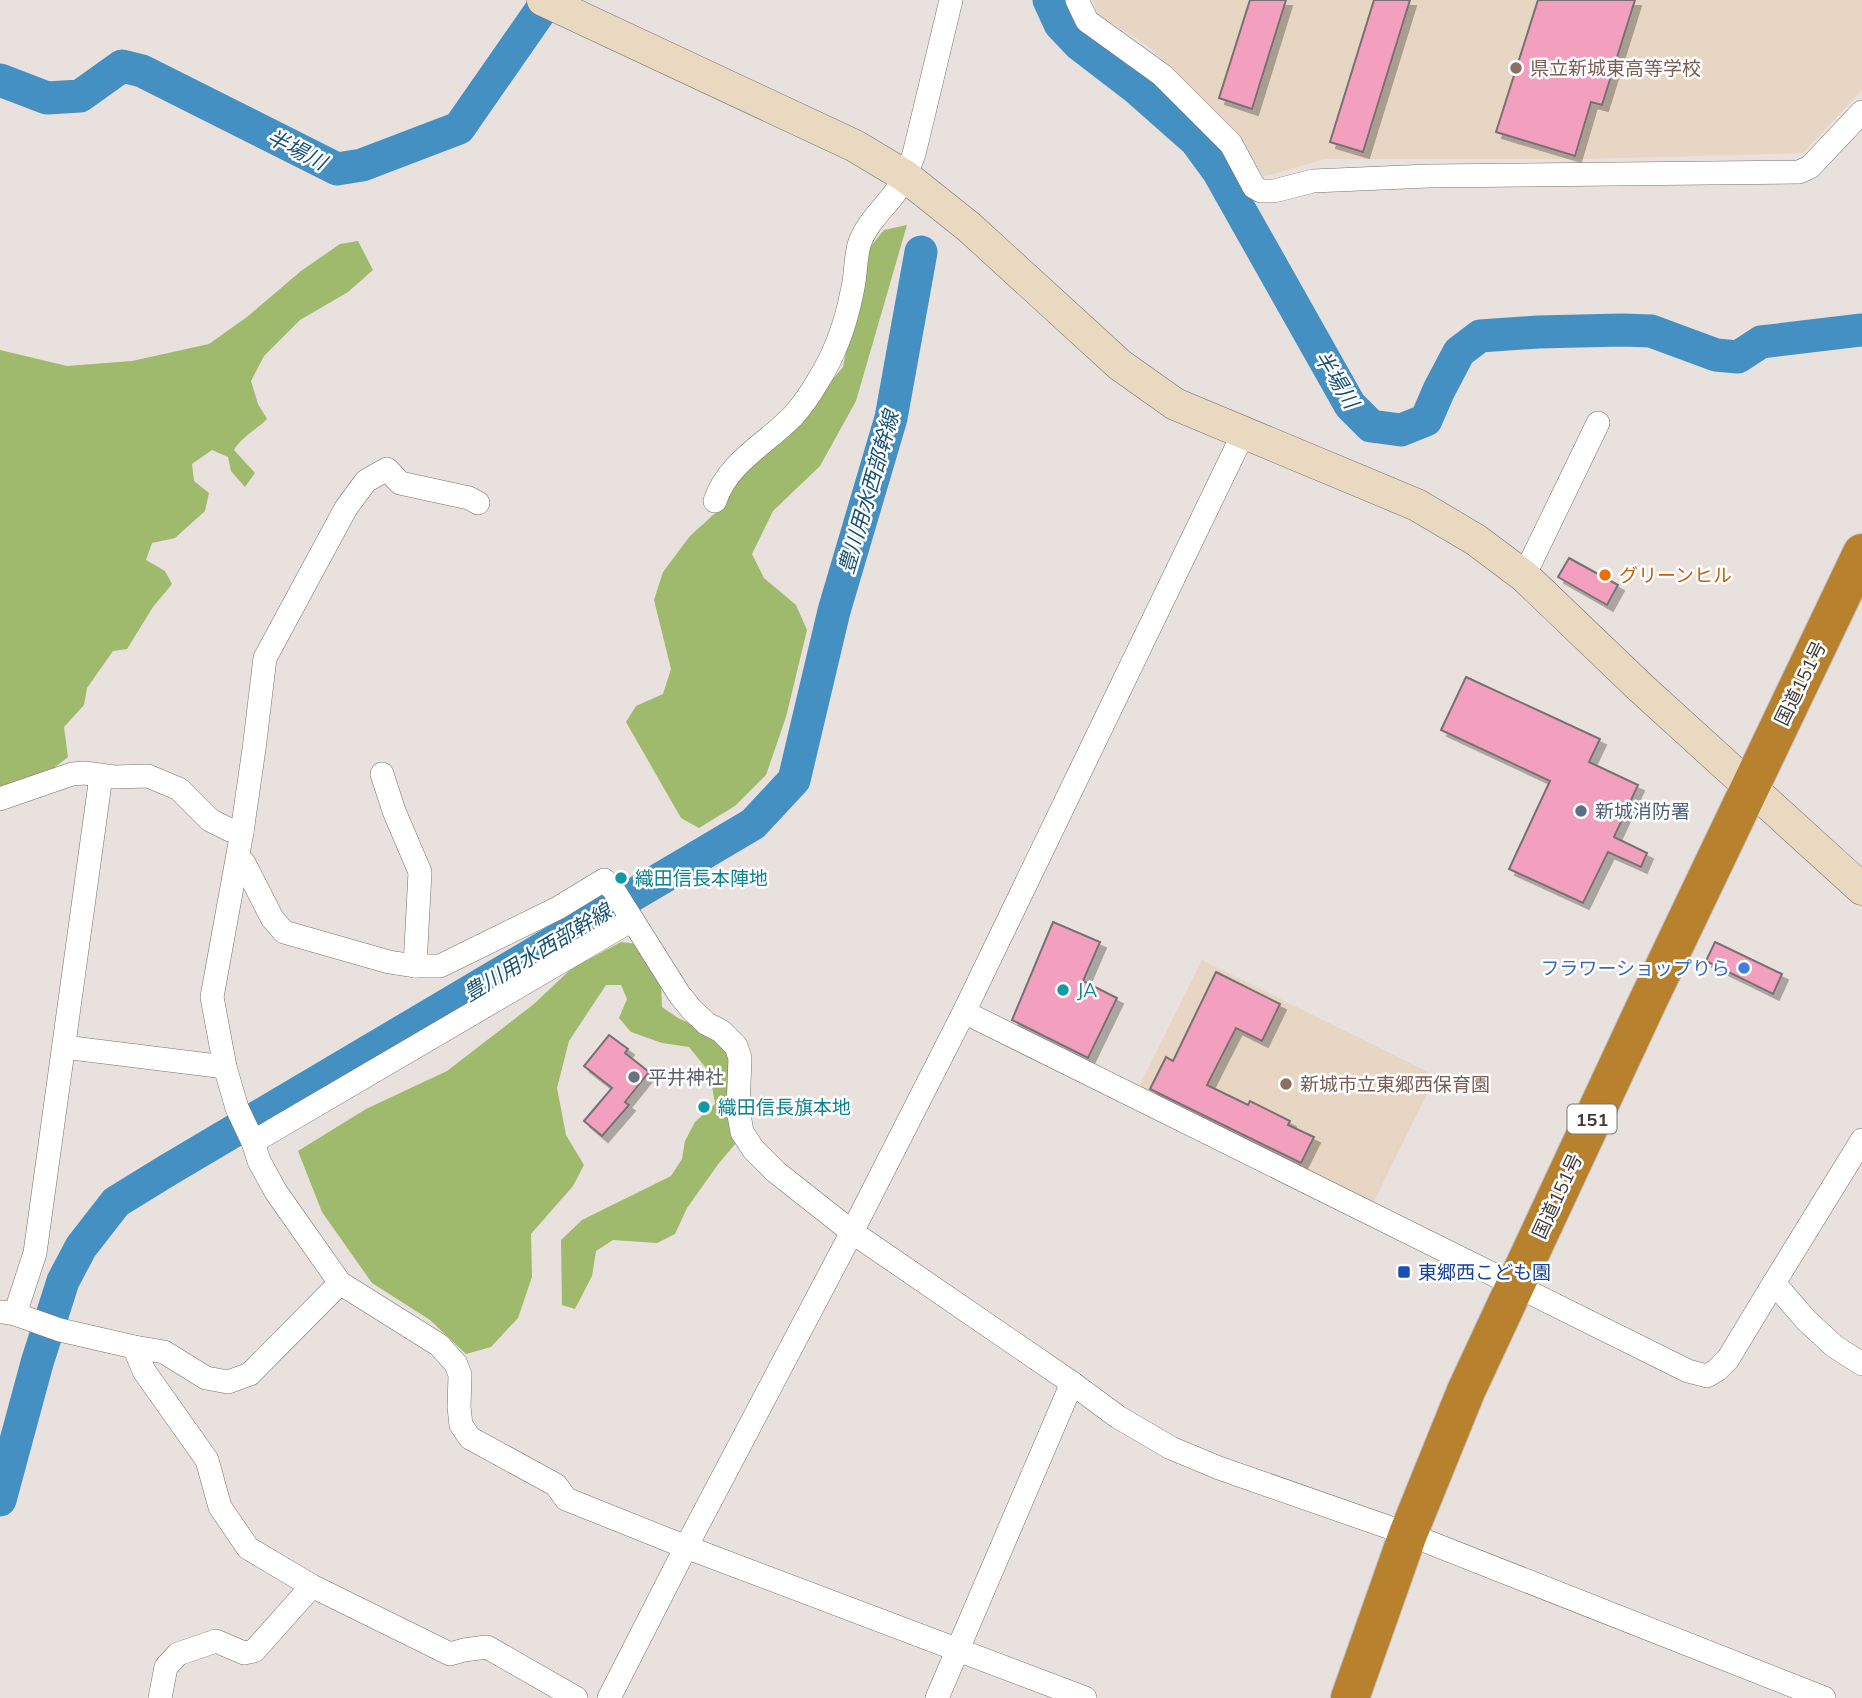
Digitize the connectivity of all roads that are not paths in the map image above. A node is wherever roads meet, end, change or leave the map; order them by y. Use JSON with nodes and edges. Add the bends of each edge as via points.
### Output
{"nodes":[{"id":1,"x":951,"y":0,"type":"edge"},
{"id":2,"x":1077,"y":0,"type":"edge"},
{"id":3,"x":551,"y":4,"type":"edge"},
{"id":4,"x":1862,"y":112,"type":"edge"},
{"id":5,"x":905,"y":176,"type":"junction"},
{"id":6,"x":1598,"y":424,"type":"dead end"},
{"id":7,"x":1244,"y":432,"type":"junction"},
{"id":8,"x":715,"y":501,"type":"dead end"},
{"id":9,"x":478,"y":503,"type":"dead end"},
{"id":10,"x":1862,"y":552,"type":"edge"},
{"id":11,"x":1524,"y":576,"type":"junction"},
{"id":12,"x":382,"y":774,"type":"dead end"},
{"id":13,"x":101,"y":776,"type":"junction"},
{"id":14,"x":1751,"y":786,"type":"junction"},
{"id":15,"x":0,"y":799,"type":"edge"},
{"id":16,"x":242,"y":832,"type":"junction"},
{"id":17,"x":238,"y":858,"type":"junction"},
{"id":18,"x":1862,"y":890,"type":"edge"},
{"id":19,"x":630,"y":916,"type":"junction"},
{"id":20,"x":415,"y":966,"type":"junction"},
{"id":21,"x":964,"y":1012,"type":"junction"},
{"id":22,"x":64,"y":1047,"type":"junction"},
{"id":23,"x":225,"y":1068,"type":"junction"},
{"id":24,"x":251,"y":1138,"type":"junction"},
{"id":25,"x":1862,"y":1140,"type":"edge"},
{"id":26,"x":852,"y":1232,"type":"junction"},
{"id":27,"x":340,"y":1283,"type":"junction"},
{"id":28,"x":1774,"y":1283,"type":"junction"},
{"id":29,"x":1514,"y":1286,"type":"junction"},
{"id":30,"x":16,"y":1316,"type":"edge"},
{"id":31,"x":134,"y":1348,"type":"junction"},
{"id":32,"x":1862,"y":1364,"type":"edge"},
{"id":33,"x":1072,"y":1383,"type":"junction"},
{"id":34,"x":1408,"y":1534,"type":"junction"},
{"id":35,"x":686,"y":1546,"type":"junction"},
{"id":36,"x":312,"y":1586,"type":"junction"},
{"id":37,"x":958,"y":1649,"type":"junction"},
{"id":38,"x":160,"y":1698,"type":"edge"},
{"id":39,"x":576,"y":1698,"type":"edge"},
{"id":40,"x":609,"y":1698,"type":"edge"},
{"id":41,"x":937,"y":1698,"type":"edge"},
{"id":42,"x":1086,"y":1698,"type":"edge"},
{"id":43,"x":1350,"y":1698,"type":"edge"},
{"id":44,"x":1824,"y":1698,"type":"edge"}],
"edges":[{"from":1,"to":5,"type":"street"},
{"from":2,"to":4,"type":"street","via":[[1087,21],[1162,75],[1231,144],[1254,187],[1261,191],[1312,181],[1429,176],[1799,172],[1810,167]]},
{"from":3,"to":5,"type":"street","via":[[855,146]]},
{"from":5,"to":7,"type":"street","via":[[969,227],[1120,365],[1175,404]]},
{"from":5,"to":8,"type":"street","via":[[859,244],[841,337],[819,380],[793,415],[726,478]]},
{"from":6,"to":11,"type":"street"},
{"from":7,"to":11,"type":"street","via":[[1417,505]]},
{"from":7,"to":21,"type":"street"},
{"from":9,"to":16,"type":"street","via":[[400,483],[387,469],[366,481],[346,508],[265,658]]},
{"from":10,"to":14,"type":"highway","name":"国道151号","number":"151"},
{"from":11,"to":14,"type":"street"},
{"from":12,"to":20,"type":"street","via":[[420,872]]},
{"from":13,"to":15,"type":"street","via":[[72,774]]},
{"from":13,"to":16,"type":"street","via":[[148,776],[179,789],[210,820]]},
{"from":13,"to":22,"type":"street"},
{"from":14,"to":18,"type":"street"},
{"from":14,"to":29,"type":"highway","name":"国道151号","number":"151"},
{"from":16,"to":17,"type":"street"},
{"from":17,"to":20,"type":"street","via":[[284,932]]},
{"from":17,"to":23,"type":"street","via":[[212,997]]},
{"from":19,"to":20,"type":"street","via":[[604,880],[440,966]]},
{"from":19,"to":24,"type":"street"},
{"from":19,"to":26,"type":"street","via":[[692,1010],[736,1046],[740,1058],[738,1109],[742,1132],[753,1149]]},
{"from":21,"to":26,"type":"street"},
{"from":21,"to":29,"type":"street"},
{"from":22,"to":23,"type":"street"},
{"from":22,"to":30,"type":"street","via":[[35,1253]]},
{"from":23,"to":24,"type":"street"},
{"from":24,"to":27,"type":"street","via":[[276,1192]]},
{"from":25,"to":28,"type":"street"},
{"from":26,"to":33,"type":"street"},
{"from":26,"to":35,"type":"street"},
{"from":27,"to":31,"type":"street","via":[[250,1374],[228,1382],[206,1378],[164,1352]]},
{"from":27,"to":35,"type":"street","via":[[439,1345],[456,1364],[461,1424],[470,1438],[556,1485],[566,1499]]},
{"from":28,"to":29,"type":"street","via":[[1728,1359],[1707,1376]]},
{"from":28,"to":32,"type":"street","via":[[1834,1346]]},
{"from":29,"to":34,"type":"highway","name":"国道151号","number":"151"},
{"from":30,"to":31,"type":"street"},
{"from":31,"to":36,"type":"street","via":[[144,1371],[207,1460],[220,1507],[248,1548]]},
{"from":33,"to":34,"type":"street","via":[[1171,1448]]},
{"from":33,"to":37,"type":"street"},
{"from":34,"to":43,"type":"highway","name":"国道151号","number":"151"},
{"from":34,"to":44,"type":"street"},
{"from":35,"to":37,"type":"street"},
{"from":35,"to":40,"type":"street"},
{"from":36,"to":38,"type":"street","via":[[254,1651],[244,1653],[216,1641],[178,1654],[166,1668]]},
{"from":36,"to":39,"type":"street","via":[[450,1654],[487,1647]]},
{"from":37,"to":41,"type":"street"},
{"from":37,"to":42,"type":"street"}]}
